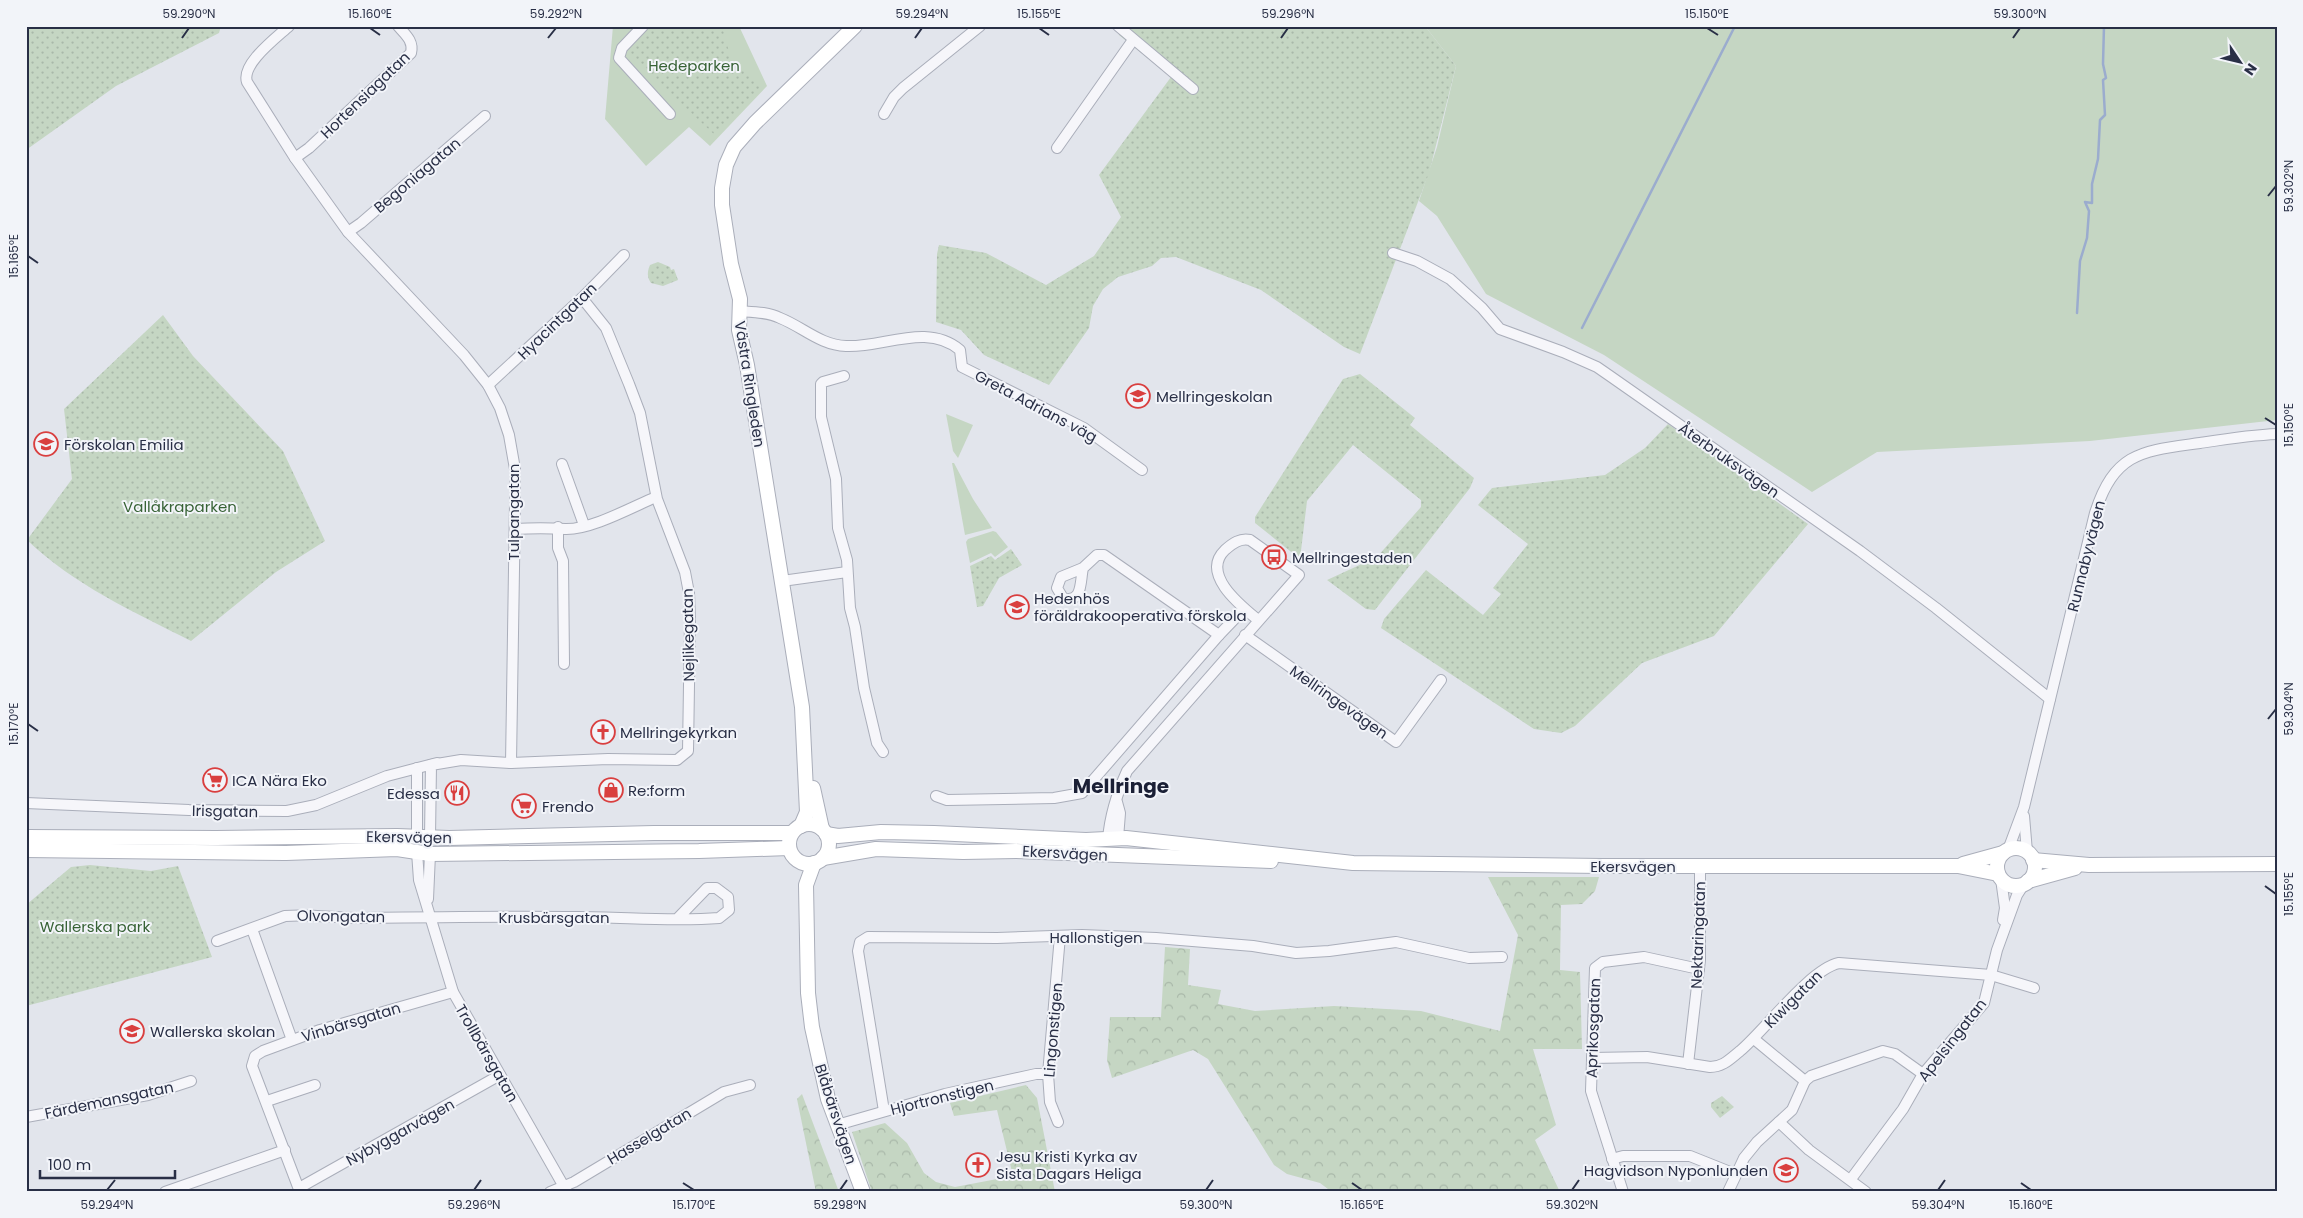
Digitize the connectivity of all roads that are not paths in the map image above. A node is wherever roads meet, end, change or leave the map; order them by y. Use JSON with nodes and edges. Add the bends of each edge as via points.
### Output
{"nodes":[{"id":1,"x":289,"y":26,"type":"edge"},
{"id":2,"x":398,"y":26,"type":"edge"},
{"id":3,"x":643,"y":26,"type":"edge"},
{"id":4,"x":855,"y":26,"type":"edge"},
{"id":5,"x":980,"y":26,"type":"edge"},
{"id":6,"x":1118,"y":26,"type":"edge"},
{"id":7,"x":1133,"y":40,"type":"junction"},
{"id":8,"x":1193,"y":89,"type":"dead end"},
{"id":9,"x":670,"y":114,"type":"dead end"},
{"id":10,"x":884,"y":114,"type":"dead end"},
{"id":11,"x":485,"y":116,"type":"dead end"},
{"id":12,"x":1057,"y":148,"type":"dead end"},
{"id":13,"x":296,"y":158,"type":"junction"},
{"id":14,"x":348,"y":232,"type":"junction"},
{"id":15,"x":1393,"y":253,"type":"dead end"},
{"id":16,"x":624,"y":255,"type":"dead end"},
{"id":17,"x":582,"y":298,"type":"junction"},
{"id":18,"x":739,"y":311,"type":"junction"},
{"id":19,"x":844,"y":376,"type":"dead end"},
{"id":20,"x":488,"y":385,"type":"junction"},
{"id":21,"x":2277,"y":434,"type":"edge"},
{"id":22,"x":562,"y":464,"type":"dead end"},
{"id":23,"x":1142,"y":470,"type":"dead end"},
{"id":24,"x":656,"y":497,"type":"junction"},
{"id":25,"x":584,"y":526,"type":"junction"},
{"id":26,"x":558,"y":527,"type":"junction"},
{"id":27,"x":515,"y":529,"type":"junction"},
{"id":28,"x":1083,"y":568,"type":"dead end"},
{"id":29,"x":846,"y":572,"type":"junction"},
{"id":30,"x":782,"y":581,"type":"junction"},
{"id":31,"x":1244,"y":609,"type":"junction"},
{"id":32,"x":1258,"y":620,"type":"junction"},
{"id":33,"x":1219,"y":635,"type":"junction"},
{"id":34,"x":1245,"y":635,"type":"junction"},
{"id":35,"x":564,"y":664,"type":"dead end"},
{"id":36,"x":1441,"y":680,"type":"dead end"},
{"id":37,"x":2050,"y":699,"type":"junction"},
{"id":38,"x":883,"y":752,"type":"dead end"},
{"id":39,"x":511,"y":763,"type":"junction"},
{"id":40,"x":424,"y":766,"type":"junction"},
{"id":41,"x":808,"y":780,"type":"junction"},
{"id":42,"x":936,"y":796,"type":"dead end"},
{"id":43,"x":26,"y":803,"type":"edge"},
{"id":44,"x":2024,"y":807,"type":"junction"},
{"id":45,"x":796,"y":829,"type":"junction"},
{"id":46,"x":824,"y":831,"type":"junction"},
{"id":47,"x":423,"y":836,"type":"junction"},
{"id":48,"x":26,"y":837,"type":"edge"},
{"id":49,"x":1113,"y":839,"type":"junction"},
{"id":50,"x":26,"y":850,"type":"edge"},
{"id":51,"x":2006,"y":851,"type":"junction"},
{"id":52,"x":423,"y":853,"type":"junction"},
{"id":53,"x":791,"y":853,"type":"junction"},
{"id":54,"x":1112,"y":856,"type":"junction"},
{"id":55,"x":2030,"y":856,"type":"junction"},
{"id":56,"x":1308,"y":860,"type":"junction"},
{"id":57,"x":819,"y":861,"type":"junction"},
{"id":58,"x":2277,"y":864,"type":"edge"},
{"id":59,"x":2089,"y":865,"type":"junction"},
{"id":60,"x":1700,"y":866,"type":"junction"},
{"id":61,"x":1958,"y":866,"type":"junction"},
{"id":62,"x":1999,"y":876,"type":"junction"},
{"id":63,"x":2026,"y":883,"type":"junction"},
{"id":64,"x":806,"y":885,"type":"junction"},
{"id":65,"x":432,"y":917,"type":"junction"},
{"id":66,"x":677,"y":919,"type":"junction"},
{"id":67,"x":252,"y":929,"type":"junction"},
{"id":68,"x":1060,"y":936,"type":"junction"},
{"id":69,"x":2001,"y":940,"type":"junction"},
{"id":70,"x":217,"y":941,"type":"dead end"},
{"id":71,"x":1502,"y":957,"type":"dead end"},
{"id":72,"x":1699,"y":969,"type":"junction"},
{"id":73,"x":1991,"y":975,"type":"junction"},
{"id":74,"x":2034,"y":988,"type":"dead end"},
{"id":75,"x":453,"y":992,"type":"junction"},
{"id":76,"x":1754,"y":1039,"type":"junction"},
{"id":77,"x":292,"y":1040,"type":"junction"},
{"id":78,"x":1592,"y":1058,"type":"junction"},
{"id":79,"x":1688,"y":1064,"type":"junction"},
{"id":80,"x":1048,"y":1074,"type":"junction"},
{"id":81,"x":1923,"y":1074,"type":"junction"},
{"id":82,"x":500,"y":1075,"type":"junction"},
{"id":83,"x":191,"y":1081,"type":"dead end"},
{"id":84,"x":1805,"y":1081,"type":"junction"},
{"id":85,"x":315,"y":1084,"type":"dead end"},
{"id":86,"x":750,"y":1085,"type":"dead end"},
{"id":87,"x":267,"y":1101,"type":"junction"},
{"id":88,"x":884,"y":1111,"type":"junction"},
{"id":89,"x":26,"y":1117,"type":"edge"},
{"id":90,"x":1058,"y":1122,"type":"dead end"},
{"id":91,"x":1779,"y":1122,"type":"junction"},
{"id":92,"x":837,"y":1125,"type":"junction"},
{"id":93,"x":285,"y":1150,"type":"junction"},
{"id":94,"x":1612,"y":1159,"type":"junction"},
{"id":95,"x":1735,"y":1174,"type":"junction"},
{"id":96,"x":1851,"y":1179,"type":"junction"},
{"id":97,"x":565,"y":1188,"type":"edge"},
{"id":98,"x":299,"y":1190,"type":"edge"},
{"id":99,"x":165,"y":1192,"type":"edge"},
{"id":100,"x":550,"y":1192,"type":"edge"},
{"id":101,"x":863,"y":1192,"type":"edge"},
{"id":102,"x":1623,"y":1192,"type":"edge"},
{"id":103,"x":1728,"y":1192,"type":"edge"},
{"id":104,"x":1866,"y":1192,"type":"edge"}],
"edges":[{"from":1,"to":13,"type":"street","name":"Tulpangatan","via":[[249,65],[245,77]]},
{"from":2,"to":13,"type":"street","name":"Hortensiagatan","via":[[410,39],[411,53]]},
{"from":3,"to":9,"type":"street","via":[[622,48],[620,58]]},
{"from":4,"to":18,"type":"main road","name":"Västra Ringleden","via":[[750,127],[734,147],[726,165],[722,205],[729,255],[740,298]]},
{"from":5,"to":10,"type":"street","via":[[903,88]]},
{"from":6,"to":7,"type":"street"},
{"from":7,"to":8,"type":"street"},
{"from":7,"to":12,"type":"street"},
{"from":11,"to":14,"type":"street","name":"Begoniagatan"},
{"from":13,"to":14,"type":"street","name":"Tulpangatan"},
{"from":14,"to":20,"type":"street","name":"Tulpangatan","via":[[464,355]]},
{"from":15,"to":37,"type":"street","name":"Återbruksvägen","via":[[1417,261],[1450,279],[1500,329],[1564,352],[1610,376],[1860,551]]},
{"from":16,"to":17,"type":"street","name":"Hyacintgatan"},
{"from":17,"to":20,"type":"street","name":"Hyacintgatan"},
{"from":17,"to":24,"type":"street","name":"Nejlikegatan","via":[[606,328],[626,374],[640,414]]},
{"from":18,"to":23,"type":"street","name":"Greta Adrians väg","via":[[774,315],[810,336],[843,346],[926,337],[943,340],[960,350],[962,367],[1084,428]]},
{"from":18,"to":30,"type":"main road","name":"Västra Ringleden","via":[[739,330]]},
{"from":19,"to":29,"type":"street","via":[[823,382],[820,393],[821,417],[837,487],[838,528],[847,560]]},
{"from":20,"to":27,"type":"street","name":"Tulpangatan","via":[[500,408],[511,445],[515,469]]},
{"from":21,"to":37,"type":"street","name":"Runnabyvägen","via":[[2142,452],[2115,473],[2095,513]]},
{"from":22,"to":25,"type":"street"},
{"from":24,"to":25,"type":"street"},
{"from":24,"to":39,"type":"street","name":"Nejlikegatan","via":[[685,572],[689,593],[688,751],[677,760]]},
{"from":25,"to":26,"type":"street"},
{"from":26,"to":27,"type":"street"},
{"from":26,"to":35,"type":"street","via":[[558,548],[563,561]]},
{"from":27,"to":39,"type":"street","name":"Tulpangatan"},
{"from":28,"to":33,"type":"street","via":[[1090,559],[1104,555]]},
{"from":29,"to":30,"type":"street"},
{"from":29,"to":38,"type":"street","via":[[864,688],[877,743]]},
{"from":30,"to":41,"type":"main road","name":"Västra Ringleden"},
{"from":31,"to":32,"type":"street"},
{"from":31,"to":32,"type":"street","via":[[1226,592],[1218,566],[1222,553],[1242,539],[1250,540],[1299,575]]},
{"from":31,"to":33,"type":"street"},
{"from":32,"to":34,"type":"street"},
{"from":33,"to":42,"type":"street","via":[[1082,792],[1054,798],[947,800]]},
{"from":34,"to":36,"type":"street","name":"Mellringevägen","via":[[1396,742]]},
{"from":34,"to":49,"type":"street","via":[[1127,771],[1111,811]]},
{"from":37,"to":44,"type":"street","name":"Runnabyvägen"},
{"from":39,"to":40,"type":"street","name":"Nejlikegatan","via":[[449,761]]},
{"from":40,"to":43,"type":"street","name":"Irisgatan","via":[[388,776],[329,801],[287,811]]},
{"from":40,"to":47,"type":"street"},
{"from":41,"to":45,"type":"main road","name":"Västra Ringleden","via":[[807,812]]},
{"from":41,"to":46,"type":"main road","name":"Västra Ringleden"},
{"from":44,"to":51,"type":"street","name":"Runnabyvägen"},
{"from":44,"to":55,"type":"street","name":"Runnabyvägen"},
{"from":45,"to":46,"type":"main road","via":[[810,824]]},
{"from":45,"to":47,"type":"main road","name":"Ekersvägen"},
{"from":45,"to":53,"type":"main road"},
{"from":46,"to":49,"type":"main road","name":"Ekersvägen","via":[[838,836],[882,832],[1060,840]]},
{"from":46,"to":57,"type":"main road","via":[[829,844]]},
{"from":47,"to":48,"type":"main road","name":"Ekersvägen"},
{"from":47,"to":52,"type":"main road"},
{"from":49,"to":54,"type":"main road"},
{"from":49,"to":56,"type":"main road","name":"Ekersvägen","via":[[1149,839]]},
{"from":50,"to":52,"type":"main road","name":"Ekersvägen","via":[[286,853],[397,849]]},
{"from":51,"to":55,"type":"main road","via":[[2018,848]]},
{"from":51,"to":61,"type":"main road","name":"Ekersvägen"},
{"from":51,"to":62,"type":"main road","via":[[1997,862]]},
{"from":52,"to":53,"type":"main road","name":"Ekersvägen"},
{"from":52,"to":65,"type":"street","name":"Trollbärsgatan"},
{"from":53,"to":57,"type":"main road","via":[[804,864]]},
{"from":53,"to":64,"type":"main road","name":"Blåbärsvägen"},
{"from":54,"to":56,"type":"main road","name":"Ekersvägen","via":[[1263,862]]},
{"from":54,"to":57,"type":"main road","name":"Ekersvägen","via":[[876,849]]},
{"from":55,"to":59,"type":"main road"},
{"from":55,"to":63,"type":"main road","via":[[2034,871]]},
{"from":56,"to":60,"type":"main road","name":"Ekersvägen"},
{"from":57,"to":64,"type":"main road","name":"Blåbärsvägen"},
{"from":58,"to":59,"type":"main road"},
{"from":59,"to":63,"type":"main road"},
{"from":60,"to":61,"type":"main road","name":"Ekersvägen"},
{"from":60,"to":72,"type":"street","name":"Nektaringatan"},
{"from":61,"to":62,"type":"main road","name":"Ekersvägen"},
{"from":62,"to":63,"type":"main road","via":[[2010,885]]},
{"from":62,"to":69,"type":"street","name":"Apelsingatan","via":[[2005,908]]},
{"from":63,"to":69,"type":"street","name":"Apelsingatan","via":[[2017,895]]},
{"from":64,"to":92,"type":"main road","name":"Blåbärsvägen","via":[[808,993],[812,1027]]},
{"from":65,"to":66,"type":"street","name":"Krusbärsgatan"},
{"from":65,"to":67,"type":"street","name":"Olvongatan","via":[[295,915]]},
{"from":65,"to":75,"type":"street","name":"Trollbärsgatan"},
{"from":66,"to":66,"type":"street","name":"Krusbärsgatan","via":[[708,888],[716,888],[728,897],[729,910],[719,918]]},
{"from":67,"to":70,"type":"street","name":"Olvongatan"},
{"from":67,"to":77,"type":"street"},
{"from":68,"to":71,"type":"street","name":"Hallonstigen","via":[[1156,938],[1296,953],[1396,942],[1469,958]]},
{"from":68,"to":80,"type":"street","name":"Lingonstigen"},
{"from":68,"to":88,"type":"street","name":"Hallonstigen","via":[[868,937],[860,942],[858,951]]},
{"from":69,"to":73,"type":"street","name":"Apelsingatan"},
{"from":72,"to":78,"type":"street","name":"Aprikosgatan","via":[[1644,957],[1598,964],[1594,972]]},
{"from":72,"to":79,"type":"street","name":"Nektaringatan"},
{"from":73,"to":74,"type":"street","name":"Kiwigatan"},
{"from":73,"to":76,"type":"street","name":"Kiwigatan","via":[[1833,964],[1814,976]]},
{"from":73,"to":81,"type":"street","name":"Apelsingatan","via":[[1984,1003]]},
{"from":75,"to":77,"type":"street","name":"Vinbärsgatan"},
{"from":75,"to":82,"type":"street","name":"Trollbärsgatan"},
{"from":76,"to":79,"type":"street","name":"Kiwigatan","via":[[1719,1066]]},
{"from":76,"to":84,"type":"street"},
{"from":77,"to":87,"type":"street","name":"Vinbärsgatan","via":[[263,1051],[253,1060],[252,1066]]},
{"from":78,"to":79,"type":"street","name":"Kiwigatan","via":[[1643,1057]]},
{"from":78,"to":94,"type":"street","name":"Aprikosgatan","via":[[1592,1094]]},
{"from":80,"to":88,"type":"street","name":"Hjortronstigen","via":[[956,1092]]},
{"from":80,"to":90,"type":"street","name":"Lingonstigen","via":[[1050,1102]]},
{"from":81,"to":84,"type":"street","via":[[1895,1054],[1883,1051],[1811,1076]]},
{"from":81,"to":96,"type":"street","name":"Apelsingatan","via":[[1903,1110]]},
{"from":82,"to":97,"type":"street","name":"Trollbärsgatan"},
{"from":82,"to":98,"type":"street","name":"Nybyggarvägen"},
{"from":83,"to":89,"type":"street","name":"Färdemansgatan","via":[[148,1095]]},
{"from":84,"to":91,"type":"street","via":[[1792,1110]]},
{"from":85,"to":87,"type":"street"},
{"from":86,"to":97,"type":"street","name":"Hasselgatan","via":[[724,1092]]},
{"from":87,"to":93,"type":"street"},
{"from":88,"to":92,"type":"street","name":"Hjortronstigen"},
{"from":91,"to":95,"type":"street","via":[[1750,1150]]},
{"from":91,"to":96,"type":"street","via":[[1809,1150]]},
{"from":92,"to":101,"type":"main road","name":"Blåbärsvägen"},
{"from":93,"to":98,"type":"street"},
{"from":93,"to":99,"type":"street"},
{"from":94,"to":95,"type":"street","via":[[1623,1156],[1690,1156]]},
{"from":94,"to":102,"type":"street","name":"Aprikosgatan"},
{"from":95,"to":103,"type":"street"},
{"from":96,"to":104,"type":"street"},
{"from":97,"to":100,"type":"street","name":"Hasselgatan"}]}
